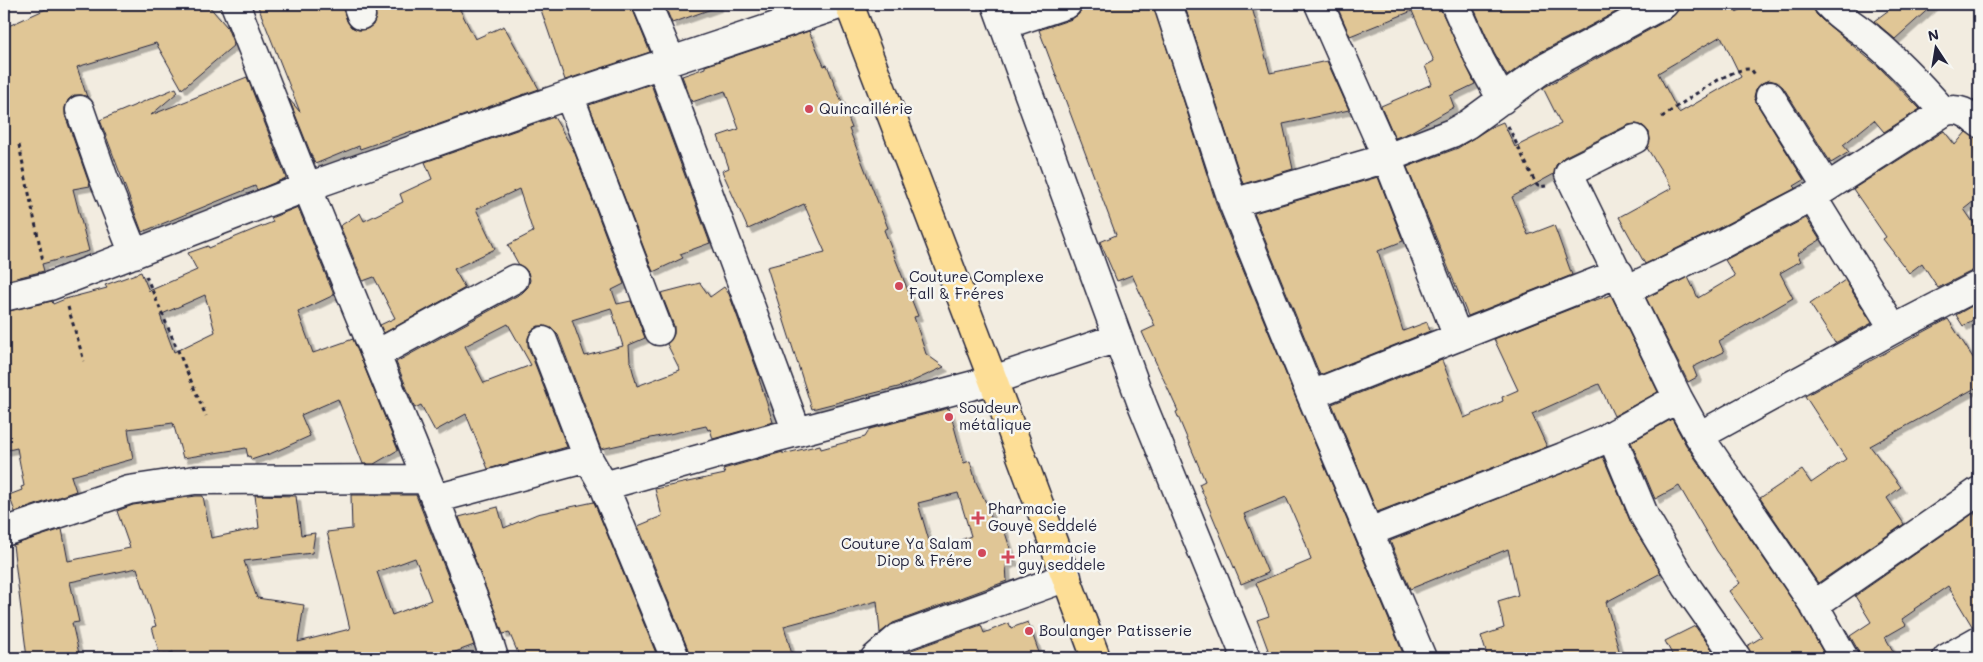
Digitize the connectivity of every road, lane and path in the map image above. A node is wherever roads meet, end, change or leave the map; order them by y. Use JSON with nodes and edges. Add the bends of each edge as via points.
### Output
{"nodes":[{"id":1,"x":235,"y":4,"type":"edge"},
{"id":2,"x":647,"y":4,"type":"edge"},
{"id":3,"x":842,"y":4,"type":"edge"},
{"id":4,"x":849,"y":4,"type":"edge"},
{"id":5,"x":1067,"y":4,"type":"edge"},
{"id":6,"x":1168,"y":4,"type":"edge"},
{"id":7,"x":1319,"y":4,"type":"edge"},
{"id":8,"x":1455,"y":4,"type":"edge"},
{"id":9,"x":1664,"y":4,"type":"edge"},
{"id":10,"x":1828,"y":4,"type":"edge"},
{"id":11,"x":1000,"y":15,"type":"edge"},
{"id":12,"x":666,"y":63,"type":"junction"},
{"id":13,"x":569,"y":96,"type":"junction"},
{"id":14,"x":1770,"y":96,"type":"joint"},
{"id":15,"x":1499,"y":101,"type":"junction"},
{"id":16,"x":80,"y":110,"type":"dead end"},
{"id":17,"x":1944,"y":112,"type":"junction"},
{"id":18,"x":1662,"y":118,"type":"dead end"},
{"id":19,"x":1979,"y":123,"type":"edge"},
{"id":20,"x":1635,"y":140,"type":"dead end"},
{"id":21,"x":20,"y":145,"type":"dead end"},
{"id":22,"x":1388,"y":158,"type":"junction"},
{"id":23,"x":1569,"y":174,"type":"junction"},
{"id":24,"x":307,"y":186,"type":"junction"},
{"id":25,"x":1819,"y":192,"type":"junction"},
{"id":26,"x":1233,"y":203,"type":"junction"},
{"id":27,"x":135,"y":254,"type":"junction"},
{"id":28,"x":514,"y":279,"type":"dead end"},
{"id":29,"x":1622,"y":282,"type":"junction"},
{"id":30,"x":55,"y":284,"type":"junction"},
{"id":31,"x":1979,"y":285,"type":"edge"},
{"id":32,"x":4,"y":297,"type":"edge"},
{"id":33,"x":1894,"y":329,"type":"junction"},
{"id":34,"x":659,"y":331,"type":"dead end"},
{"id":35,"x":1458,"y":337,"type":"junction"},
{"id":36,"x":1117,"y":338,"type":"junction"},
{"id":37,"x":543,"y":340,"type":"dead end"},
{"id":38,"x":377,"y":354,"type":"junction"},
{"id":39,"x":84,"y":361,"type":"dead end"},
{"id":40,"x":993,"y":380,"type":"junction"},
{"id":41,"x":1311,"y":395,"type":"junction"},
{"id":42,"x":1678,"y":398,"type":"junction"},
{"id":43,"x":206,"y":416,"type":"dead end"},
{"id":44,"x":797,"y":432,"type":"junction"},
{"id":45,"x":1611,"y":435,"type":"junction"},
{"id":46,"x":1699,"y":436,"type":"junction"},
{"id":47,"x":588,"y":458,"type":"junction"},
{"id":48,"x":604,"y":486,"type":"junction"},
{"id":49,"x":431,"y":489,"type":"junction"},
{"id":50,"x":1979,"y":491,"type":"edge"},
{"id":51,"x":4,"y":532,"type":"edge"},
{"id":52,"x":1369,"y":532,"type":"junction"},
{"id":53,"x":1067,"y":577,"type":"junction"},
{"id":54,"x":1814,"y":605,"type":"junction"},
{"id":55,"x":1979,"y":640,"type":"edge"},
{"id":56,"x":482,"y":657,"type":"edge"},
{"id":57,"x":675,"y":658,"type":"edge"},
{"id":58,"x":875,"y":658,"type":"edge"},
{"id":59,"x":1096,"y":658,"type":"edge"},
{"id":60,"x":1246,"y":658,"type":"edge"},
{"id":61,"x":1422,"y":658,"type":"edge"},
{"id":62,"x":1737,"y":658,"type":"edge"},
{"id":63,"x":1844,"y":658,"type":"edge"},
{"id":64,"x":1947,"y":658,"type":"edge"}],
"edges":[{"from":1,"to":24,"type":"street"},
{"from":2,"to":12,"type":"street"},
{"from":3,"to":12,"type":"street"},
{"from":4,"to":40,"type":"highway"},
{"from":5,"to":11,"type":"street"},
{"from":6,"to":26,"type":"street"},
{"from":7,"to":22,"type":"street"},
{"from":8,"to":15,"type":"street"},
{"from":9,"to":15,"type":"street","via":[[1543,69]]},
{"from":10,"to":17,"type":"street","via":[[1912,77]]},
{"from":11,"to":36,"type":"street"},
{"from":12,"to":13,"type":"street"},
{"from":12,"to":44,"type":"street"},
{"from":13,"to":24,"type":"street"},
{"from":13,"to":34,"type":"street"},
{"from":14,"to":18,"type":"path","via":[[1751,68],[1743,68]]},
{"from":14,"to":25,"type":"street"},
{"from":15,"to":22,"type":"street","via":[[1452,133]]},
{"from":15,"to":23,"type":"path","via":[[1539,187]]},
{"from":16,"to":27,"type":"street"},
{"from":17,"to":19,"type":"street","via":[[1960,110]]},
{"from":17,"to":25,"type":"street"},
{"from":20,"to":23,"type":"street","via":[[1571,170]]},
{"from":21,"to":30,"type":"path","via":[[36,228]]},
{"from":22,"to":26,"type":"street"},
{"from":22,"to":35,"type":"street"},
{"from":23,"to":29,"type":"street"},
{"from":24,"to":27,"type":"street"},
{"from":24,"to":38,"type":"street"},
{"from":25,"to":29,"type":"street","via":[[1720,245]]},
{"from":25,"to":33,"type":"street"},
{"from":26,"to":41,"type":"street"},
{"from":27,"to":30,"type":"street"},
{"from":27,"to":43,"type":"path"},
{"from":28,"to":38,"type":"street"},
{"from":29,"to":35,"type":"street"},
{"from":29,"to":42,"type":"street"},
{"from":30,"to":32,"type":"street"},
{"from":30,"to":39,"type":"path"},
{"from":31,"to":33,"type":"street"},
{"from":33,"to":46,"type":"street"},
{"from":35,"to":41,"type":"street"},
{"from":36,"to":40,"type":"street"},
{"from":36,"to":60,"type":"street"},
{"from":37,"to":47,"type":"street"},
{"from":38,"to":49,"type":"street"},
{"from":40,"to":44,"type":"street"},
{"from":40,"to":53,"type":"highway"},
{"from":41,"to":52,"type":"street"},
{"from":42,"to":45,"type":"street"},
{"from":42,"to":46,"type":"street"},
{"from":44,"to":48,"type":"street"},
{"from":45,"to":52,"type":"street","via":[[1563,457]]},
{"from":45,"to":62,"type":"street","via":[[1645,517],[1687,587]]},
{"from":46,"to":54,"type":"street"},
{"from":47,"to":48,"type":"street"},
{"from":47,"to":49,"type":"street"},
{"from":48,"to":57,"type":"street"},
{"from":49,"to":51,"type":"street","via":[[195,480],[129,490]]},
{"from":49,"to":56,"type":"street","via":[[481,617]]},
{"from":50,"to":54,"type":"street"},
{"from":52,"to":61,"type":"street"},
{"from":53,"to":58,"type":"street","via":[[898,638]]},
{"from":53,"to":59,"type":"highway"},
{"from":54,"to":63,"type":"street"},
{"from":55,"to":64,"type":"street"}]}
